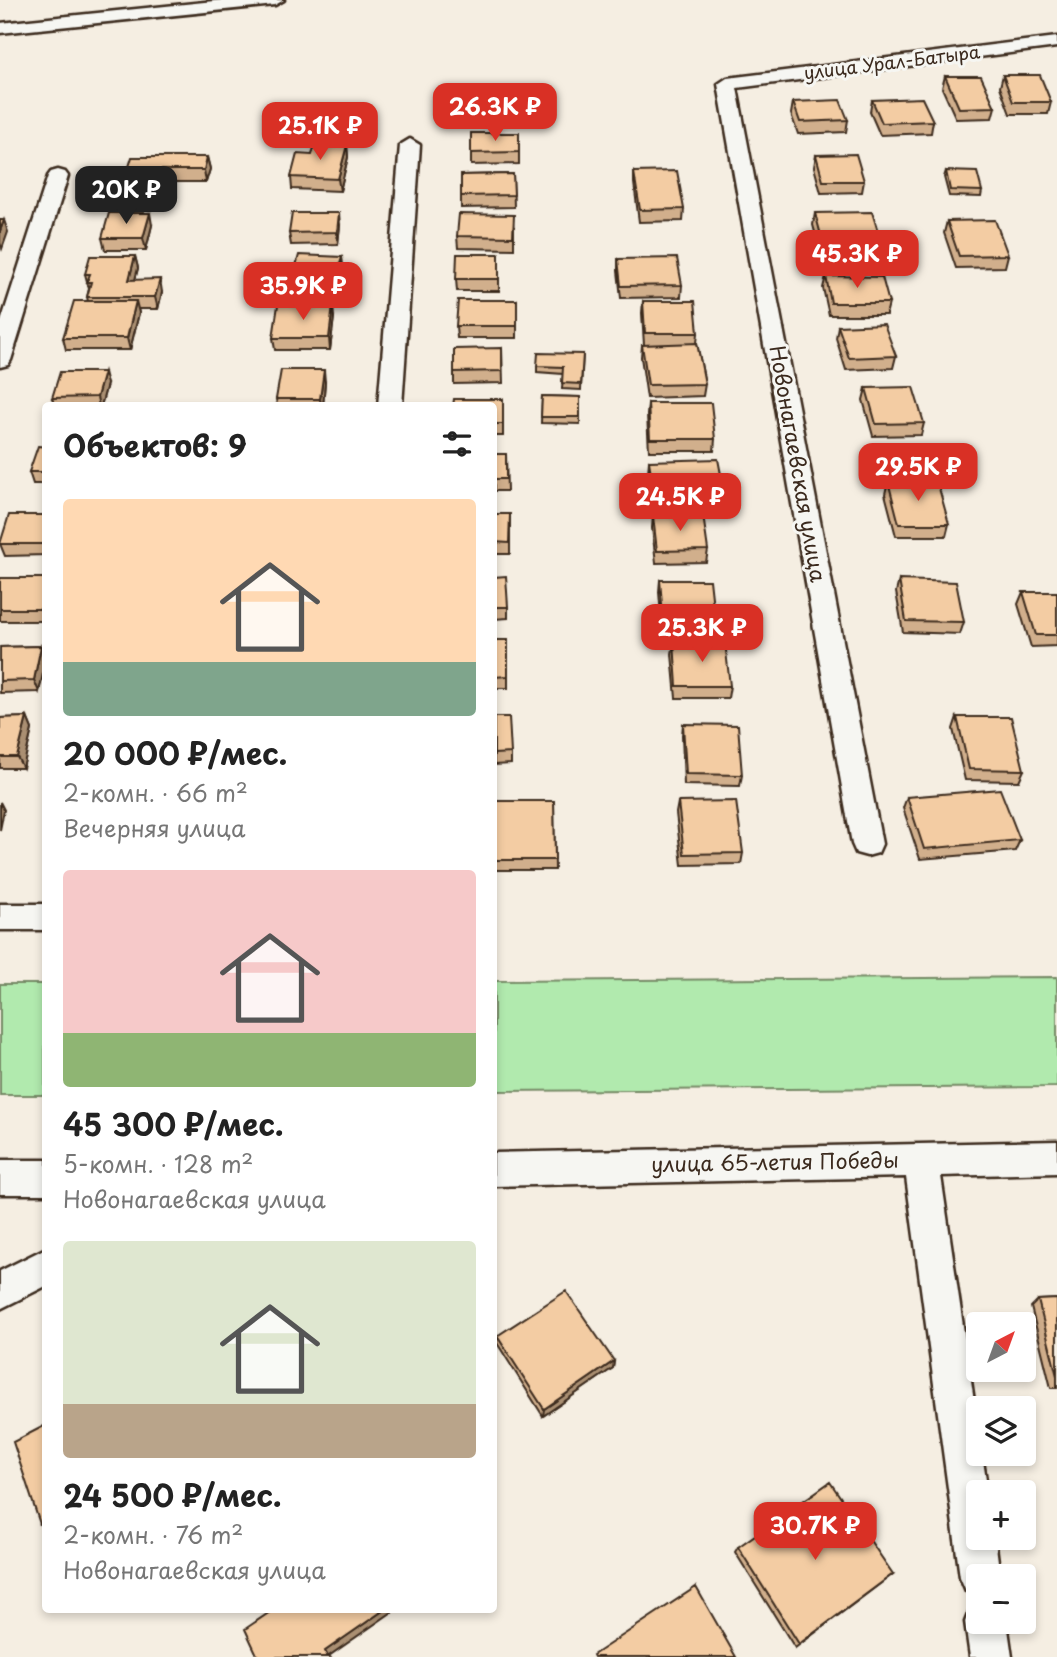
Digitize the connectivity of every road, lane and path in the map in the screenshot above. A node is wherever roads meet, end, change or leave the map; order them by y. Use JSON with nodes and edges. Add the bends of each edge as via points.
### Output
{"nodes":[{"id":1,"x":275,"y":0,"type":"edge"},
{"id":2,"x":0,"y":28,"type":"edge"},
{"id":3,"x":1057,"y":42,"type":"edge"},
{"id":4,"x":727,"y":84,"type":"joint"},
{"id":5,"x":410,"y":145,"type":"dead end"},
{"id":6,"x":58,"y":176,"type":"dead end"},
{"id":7,"x":0,"y":360,"type":"edge"},
{"id":8,"x":390,"y":402,"type":"edge"},
{"id":9,"x":867,"y":844,"type":"dead end"},
{"id":10,"x":0,"y":917,"type":"edge"},
{"id":11,"x":42,"y":917,"type":"edge"},
{"id":12,"x":1057,"y":1157,"type":"edge"},
{"id":13,"x":921,"y":1160,"type":"junction"},
{"id":14,"x":497,"y":1170,"type":"edge"},
{"id":15,"x":0,"y":1177,"type":"edge"},
{"id":16,"x":42,"y":1177,"type":"edge"},
{"id":17,"x":42,"y":1268,"type":"edge"},
{"id":18,"x":0,"y":1291,"type":"edge"},
{"id":19,"x":978,"y":1564,"type":"edge"},
{"id":20,"x":988,"y":1634,"type":"edge"},
{"id":21,"x":991,"y":1657,"type":"edge"}],
"edges":[{"from":1,"to":2,"type":"street"},
{"from":3,"to":4,"type":"street","name":"улица Урал-Батыра"},
{"from":4,"to":9,"type":"street","name":"Новонагаевская улица"},
{"from":5,"to":8,"type":"street"},
{"from":6,"to":7,"type":"street"},
{"from":10,"to":11,"type":"street"},
{"from":12,"to":13,"type":"street","name":"улица 65-летия Победы"},
{"from":13,"to":14,"type":"street","name":"улица 65-летия Победы"},
{"from":13,"to":19,"type":"street"},
{"from":15,"to":16,"type":"street"},
{"from":17,"to":18,"type":"street"},
{"from":20,"to":21,"type":"street"}]}
